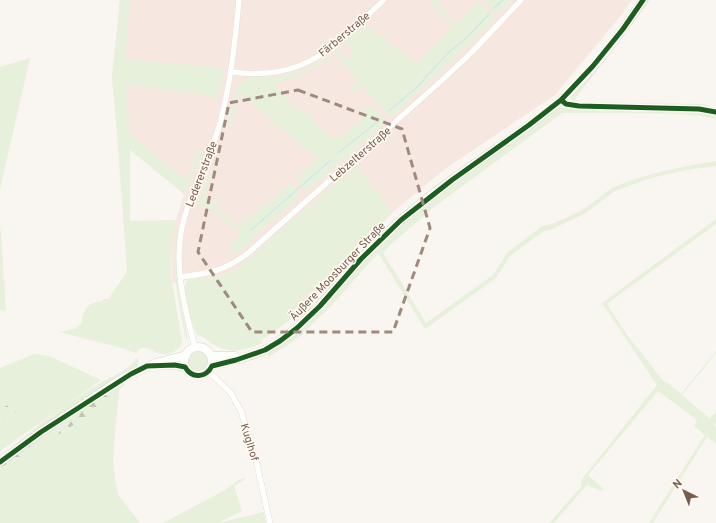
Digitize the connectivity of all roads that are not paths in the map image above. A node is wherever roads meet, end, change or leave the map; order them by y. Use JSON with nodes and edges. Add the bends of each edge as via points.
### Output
{"nodes":[{"id":1,"x":239,"y":0,"type":"edge"},
{"id":2,"x":384,"y":0,"type":"edge"},
{"id":3,"x":521,"y":0,"type":"edge"},
{"id":4,"x":643,"y":0,"type":"edge"},
{"id":5,"x":232,"y":72,"type":"junction"},
{"id":6,"x":180,"y":277,"type":"junction"},
{"id":7,"x":195,"y":347,"type":"junction"},
{"id":8,"x":186,"y":355,"type":"junction"},
{"id":9,"x":212,"y":356,"type":"junction"},
{"id":10,"x":246,"y":356,"type":"junction"},
{"id":11,"x":147,"y":366,"type":"junction"},
{"id":12,"x":185,"y":367,"type":"junction"},
{"id":13,"x":210,"y":369,"type":"junction"},
{"id":14,"x":0,"y":462,"type":"edge"},
{"id":15,"x":270,"y":523,"type":"edge"}],
"edges":[{"from":1,"to":5,"type":"street","name":"Ledererstraße"},
{"from":2,"to":5,"type":"street","name":"Färberstraße","via":[[327,51],[299,67],[257,74]]},
{"from":3,"to":6,"type":"street","name":"Lebzelterstraße","via":[[440,82],[247,254],[220,270]]},
{"from":4,"to":10,"type":"street","name":"Äußere Moosburger Straße","via":[[585,76],[561,100],[401,220],[297,328],[265,350]]},
{"from":5,"to":6,"type":"street","name":"Ledererstraße","via":[[216,136],[184,219],[179,244]]},
{"from":6,"to":7,"type":"street","name":"Ledererstraße"},
{"from":7,"to":8,"type":"street","name":"Äußere Moosburger Straße"},
{"from":7,"to":9,"type":"street","name":"Äußere Moosburger Straße","via":[[205,348]]},
{"from":8,"to":11,"type":"street","name":"Äußere Moosburger Straße"},
{"from":8,"to":12,"type":"street"},
{"from":9,"to":10,"type":"street","name":"Äußere Moosburger Straße"},
{"from":9,"to":13,"type":"street"},
{"from":10,"to":13,"type":"street","name":"Äußere Moosburger Straße"},
{"from":11,"to":12,"type":"street","name":"Äußere Moosburger Straße"},
{"from":11,"to":14,"type":"street","name":"Äußere Moosburger Straße","via":[[41,432]]},
{"from":12,"to":13,"type":"street","name":"Äußere Moosburger Straße","via":[[190,373],[198,376],[202,376]]},
{"from":13,"to":15,"type":"street","name":"Kuglhof","via":[[231,393],[241,411],[256,460]]}]}
